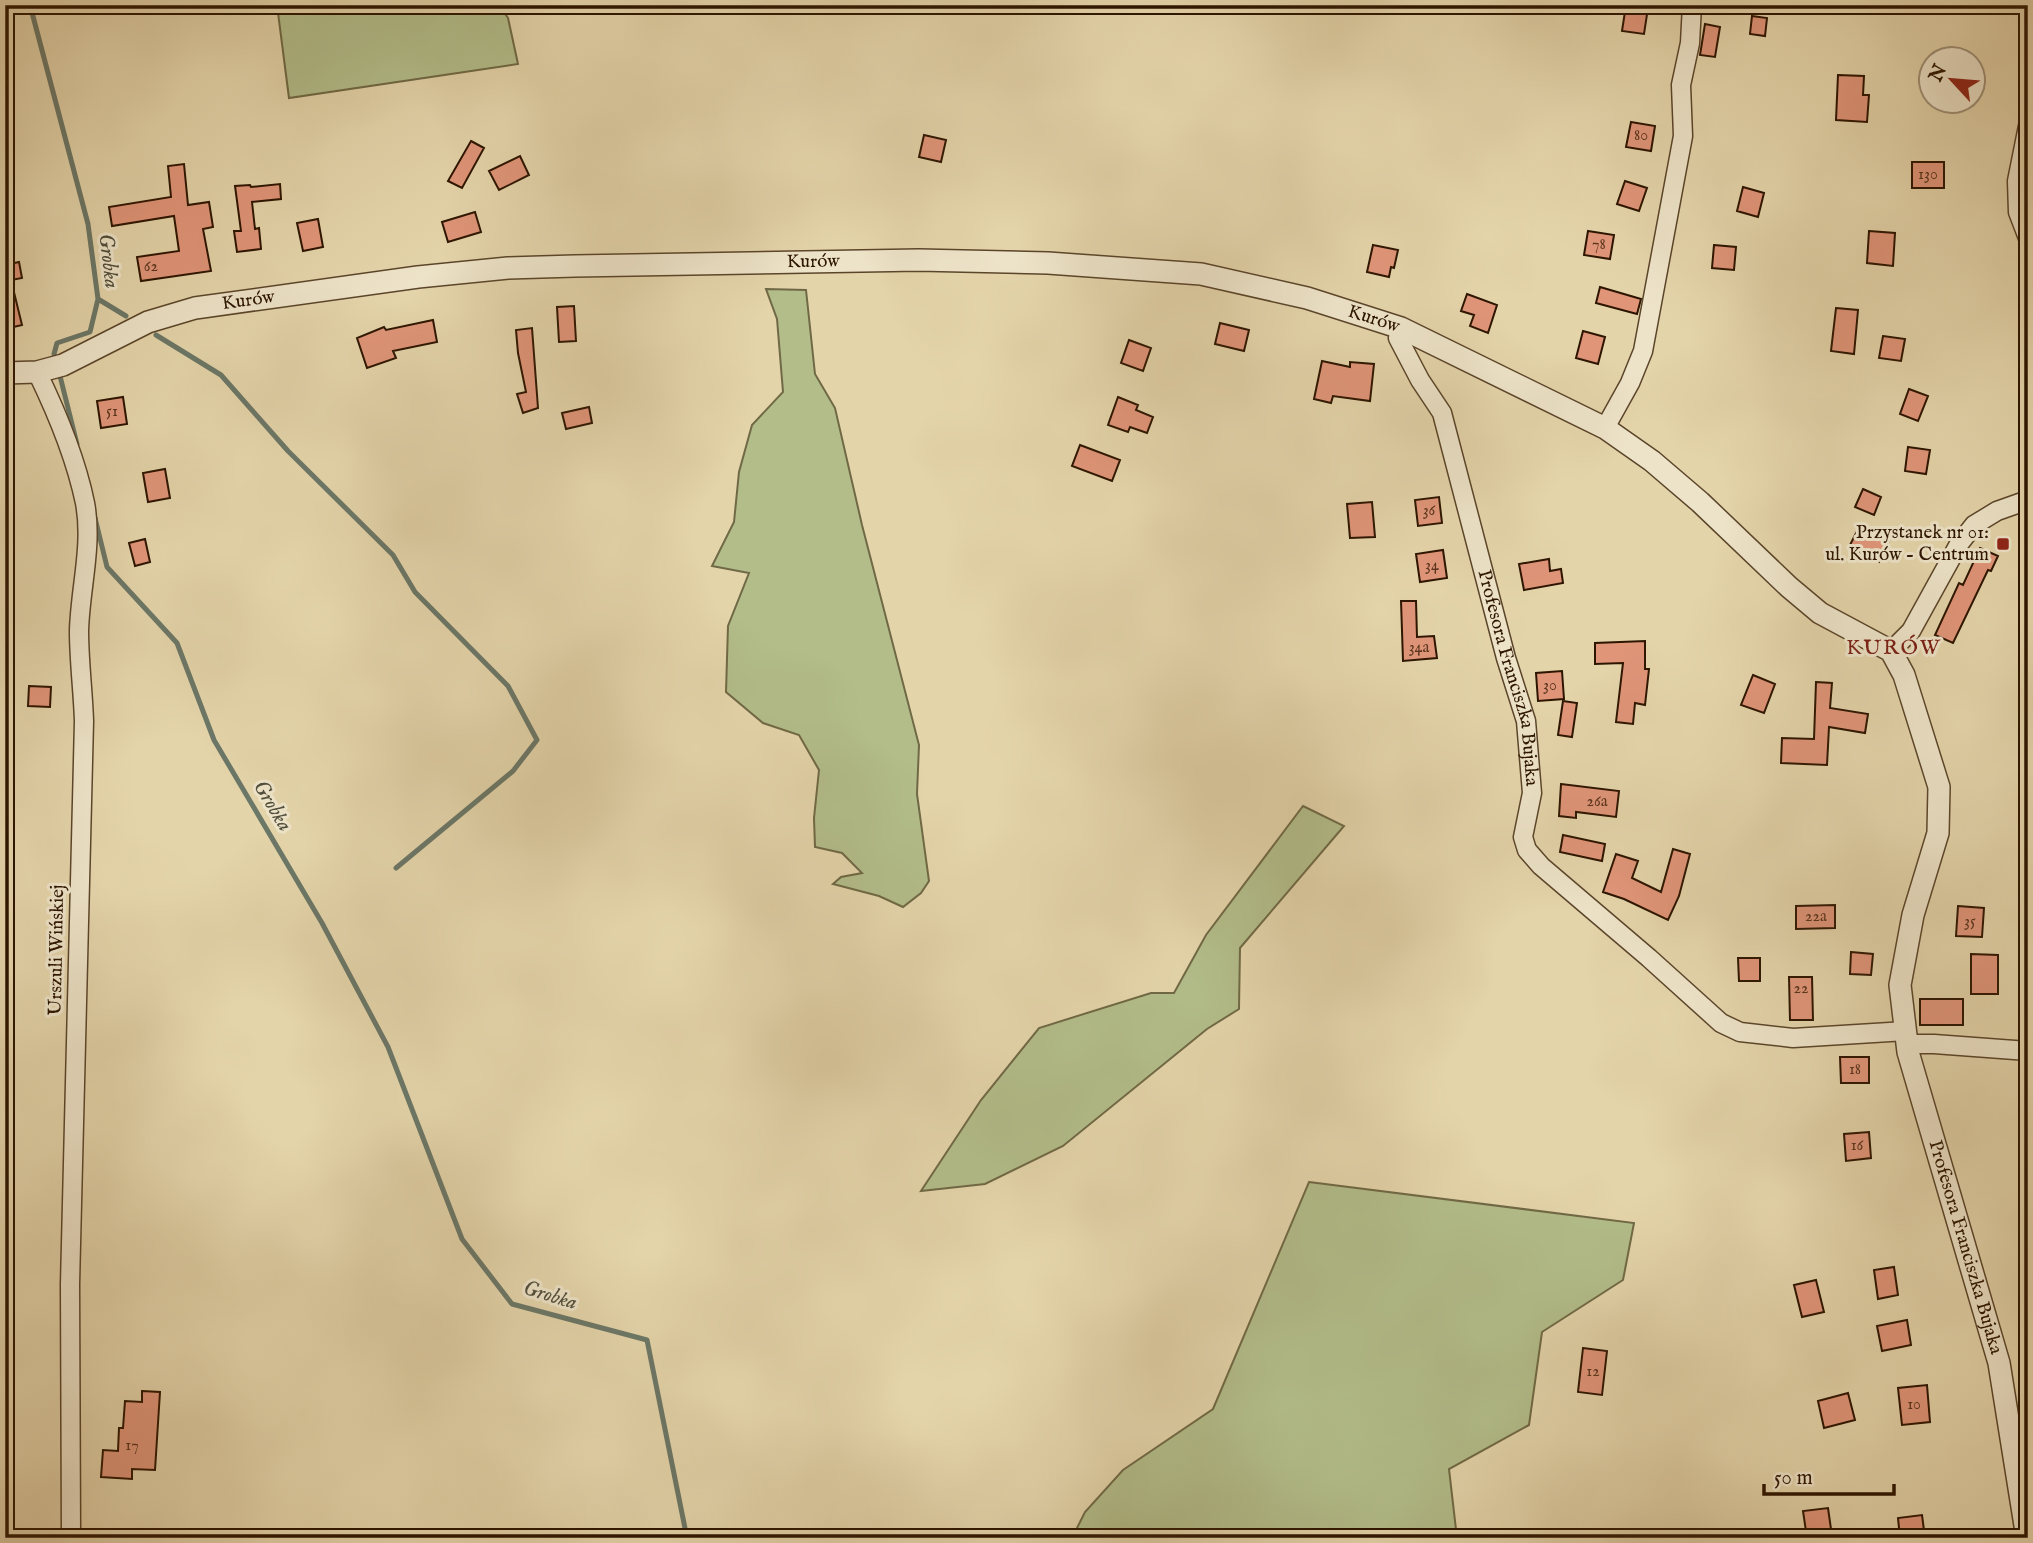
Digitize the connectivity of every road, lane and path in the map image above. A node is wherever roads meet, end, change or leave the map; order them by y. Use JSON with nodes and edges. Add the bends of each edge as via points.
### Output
{"nodes":[{"id":1,"x":1692,"y":5,"type":"edge"},
{"id":2,"x":2028,"y":125,"type":"edge"},
{"id":3,"x":2028,"y":238,"type":"edge"},
{"id":4,"x":1401,"y":328,"type":"junction"},
{"id":5,"x":49,"y":369,"type":"junction"},
{"id":6,"x":5,"y":373,"type":"edge"},
{"id":7,"x":1605,"y":428,"type":"junction"},
{"id":8,"x":2028,"y":500,"type":"edge"},
{"id":9,"x":1891,"y":651,"type":"junction"},
{"id":10,"x":1906,"y":1038,"type":"junction"},
{"id":11,"x":2028,"y":1052,"type":"edge"},
{"id":12,"x":71,"y":1538,"type":"edge"},
{"id":13,"x":2027,"y":1538,"type":"edge"}],
"edges":[{"from":1,"to":7,"type":"street","via":[[1681,85],[1683,136],[1643,351]]},
{"from":2,"to":3,"type":"street","via":[[2017,181],[2018,212]]},
{"from":4,"to":5,"type":"street","name":"Kurów","via":[[1307,298],[1201,274],[1150,269],[919,260],[508,268],[195,308],[148,322]]},
{"from":4,"to":7,"type":"street","name":"Kurów"},
{"from":4,"to":10,"type":"street","name":"Profesora Franciszka Bujaka","via":[[1398,338],[1442,412],[1526,720],[1532,793],[1523,837],[1527,850],[1721,1023],[1740,1032],[1793,1038]]},
{"from":5,"to":6,"type":"street","name":"Kurów"},
{"from":5,"to":12,"type":"street","name":"Urszuli Wińskiej","via":[[48,395],[85,505],[86,532],[79,630],[84,722],[71,1284]]},
{"from":7,"to":9,"type":"street","name":"Kurów","via":[[1653,461],[1820,613]]},
{"from":8,"to":9,"type":"street","via":[[1974,525],[1911,631]]},
{"from":9,"to":10,"type":"street","name":"Profesora Franciszka Bujaka","via":[[1904,676],[1939,787],[1938,833],[1913,915],[1900,985]]},
{"from":10,"to":11,"type":"street","name":"Profesora Franciszka Bujaka"},
{"from":10,"to":13,"type":"street","name":"Profesora Franciszka Bujaka","via":[[1999,1363]]}]}
